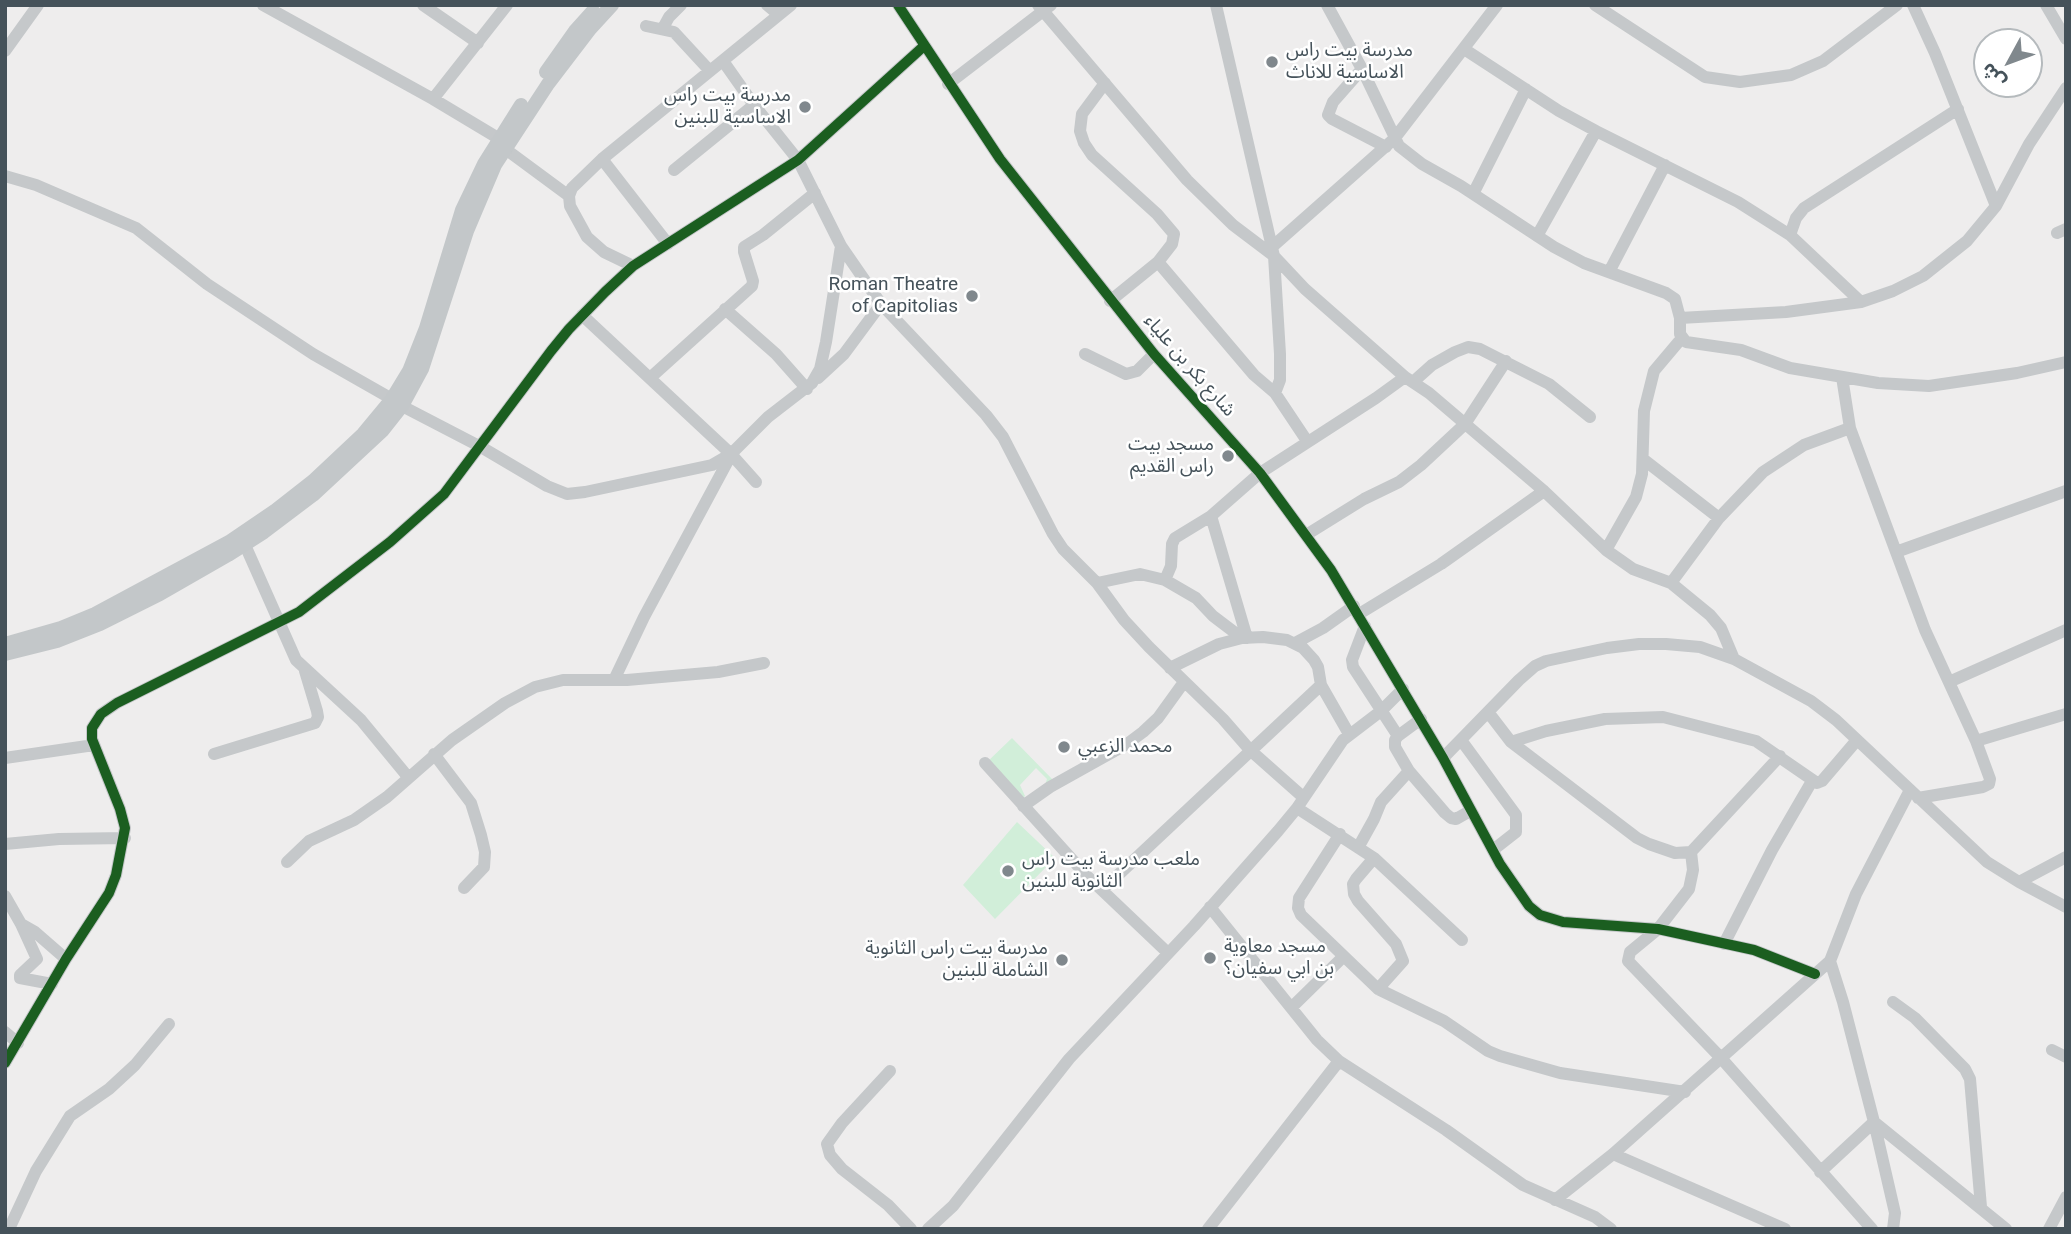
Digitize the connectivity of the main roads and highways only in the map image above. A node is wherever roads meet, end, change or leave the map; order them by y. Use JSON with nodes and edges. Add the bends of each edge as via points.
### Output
{"nodes":[{"id":1,"x":599,"y":5,"type":"edge"},
{"id":2,"x":612,"y":5,"type":"edge"},
{"id":3,"x":501,"y":143,"type":"junction"},
{"id":4,"x":397,"y":402,"type":"junction"},
{"id":5,"x":5,"y":644,"type":"edge"},
{"id":6,"x":5,"y":654,"type":"edge"}],
"edges":[{"from":1,"to":3,"type":"main road","via":[[575,31]]},
{"from":2,"to":3,"type":"main road"},
{"from":3,"to":4,"type":"main road","via":[[478,175],[462,211]]},
{"from":4,"to":5,"type":"main road","via":[[313,481],[229,542],[95,614]]},
{"from":4,"to":6,"type":"main road","via":[[383,430],[348,465],[245,545],[100,624]]}]}
